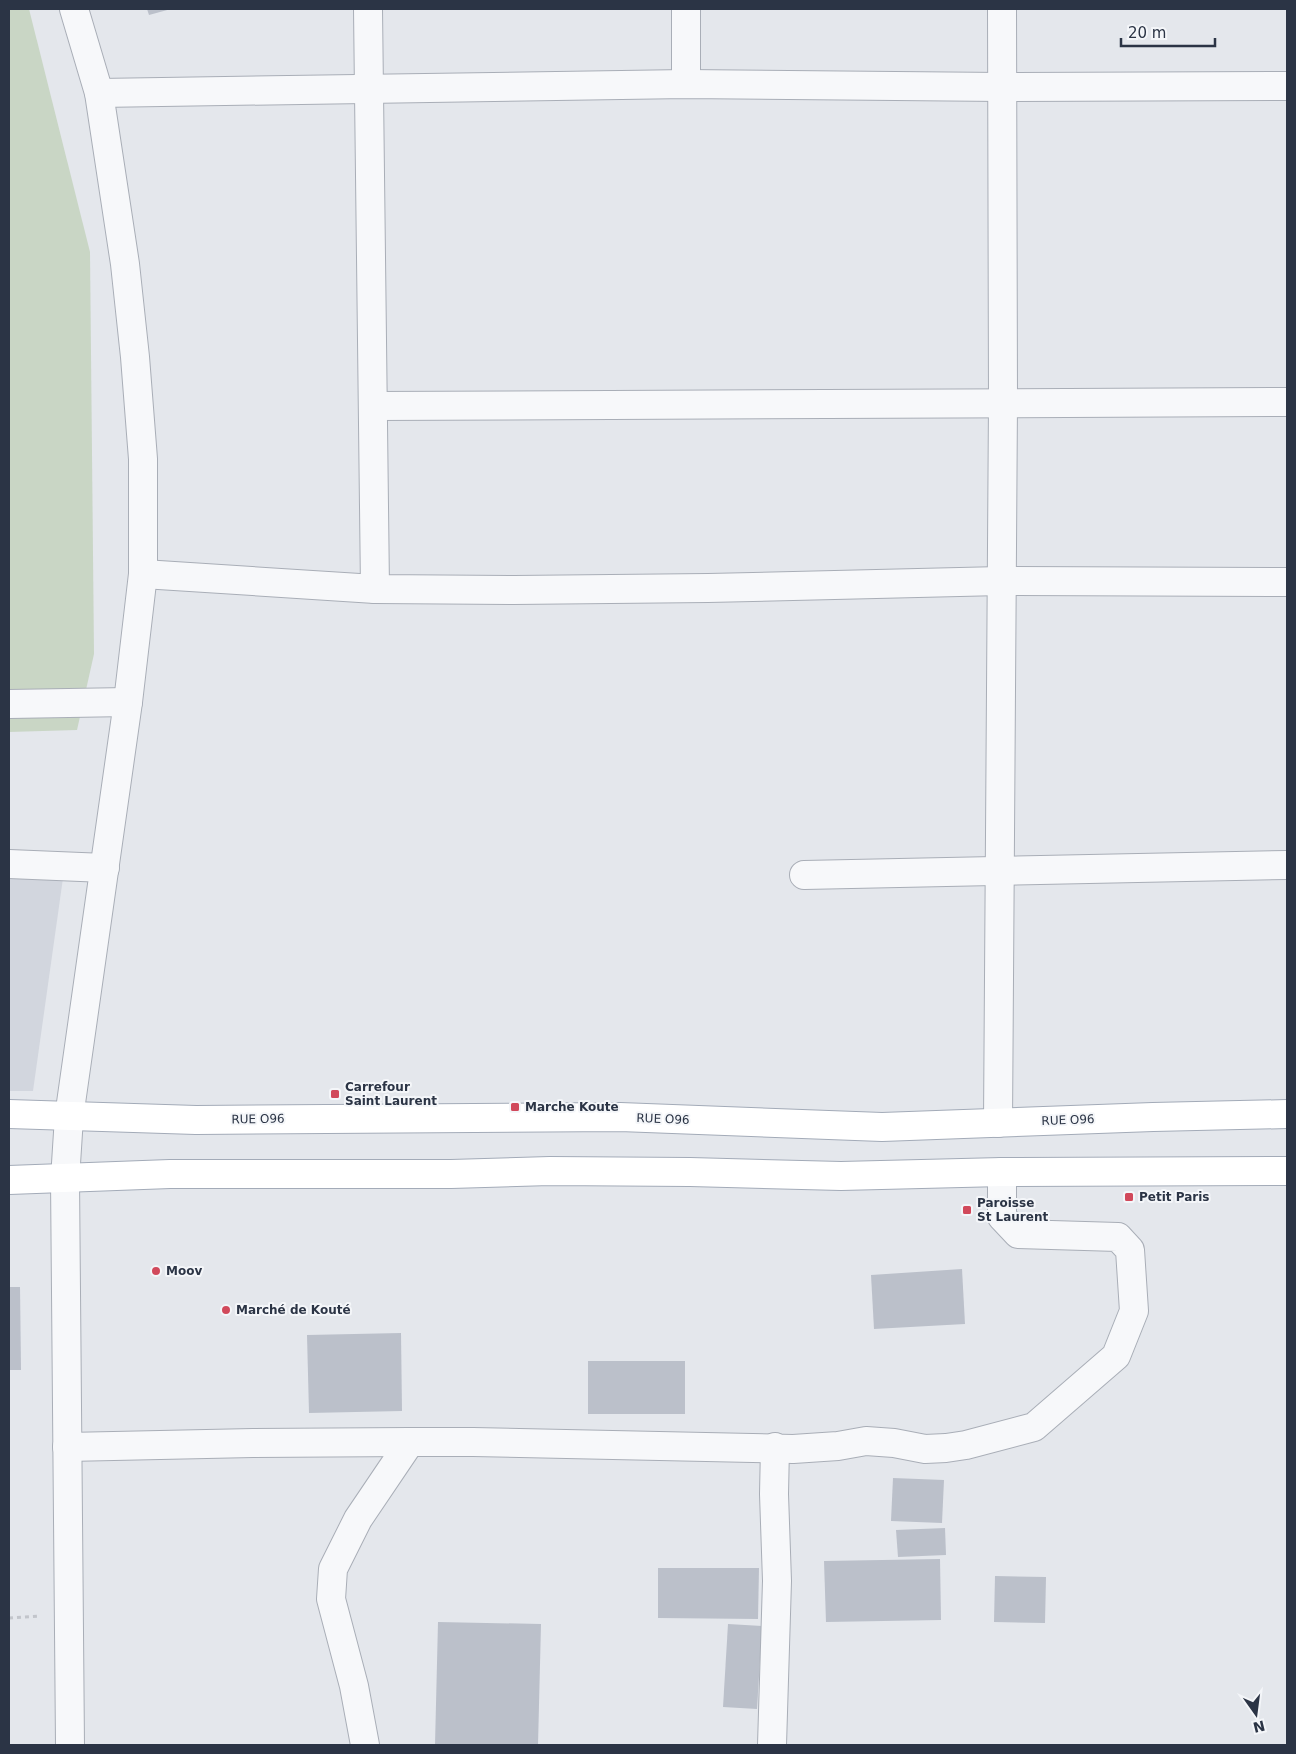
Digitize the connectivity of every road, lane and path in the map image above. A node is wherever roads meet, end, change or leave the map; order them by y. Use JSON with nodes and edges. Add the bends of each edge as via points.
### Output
{"nodes":[{"id":1,"x":74,"y":9,"type":"edge"},
{"id":2,"x":368,"y":9,"type":"edge"},
{"id":3,"x":686,"y":9,"type":"edge"},
{"id":4,"x":1002,"y":9,"type":"edge"},
{"id":5,"x":686,"y":84,"type":"junction"},
{"id":6,"x":1287,"y":86,"type":"edge"},
{"id":7,"x":1002,"y":87,"type":"junction"},
{"id":8,"x":368,"y":89,"type":"junction"},
{"id":9,"x":98,"y":93,"type":"junction"},
{"id":10,"x":1002,"y":402,"type":"junction"},
{"id":11,"x":1287,"y":402,"type":"edge"},
{"id":12,"x":374,"y":406,"type":"junction"},
{"id":13,"x":143,"y":574,"type":"junction"},
{"id":14,"x":1001,"y":581,"type":"junction"},
{"id":15,"x":1287,"y":582,"type":"edge"},
{"id":16,"x":375,"y":589,"type":"junction"},
{"id":17,"x":128,"y":702,"type":"junction"},
{"id":18,"x":9,"y":704,"type":"edge"},
{"id":19,"x":9,"y":864,"type":"edge"},
{"id":20,"x":1287,"y":865,"type":"edge"},
{"id":21,"x":105,"y":868,"type":"junction"},
{"id":22,"x":1000,"y":870,"type":"junction"},
{"id":23,"x":804,"y":875,"type":"dead end"},
{"id":24,"x":9,"y":1114,"type":"edge"},
{"id":25,"x":1287,"y":1114,"type":"edge"},
{"id":26,"x":69,"y":1117,"type":"junction"},
{"id":27,"x":998,"y":1123,"type":"junction"},
{"id":28,"x":1287,"y":1171,"type":"edge"},
{"id":29,"x":1002,"y":1172,"type":"junction"},
{"id":30,"x":65,"y":1179,"type":"junction"},
{"id":31,"x":9,"y":1180,"type":"edge"},
{"id":32,"x":410,"y":1442,"type":"junction"},
{"id":33,"x":67,"y":1447,"type":"junction"},
{"id":34,"x":775,"y":1447,"type":"junction"},
{"id":35,"x":70,"y":1745,"type":"edge"},
{"id":36,"x":365,"y":1745,"type":"edge"},
{"id":37,"x":772,"y":1745,"type":"edge"}],
"edges":[{"from":1,"to":9,"type":"street"},
{"from":2,"to":8,"type":"street"},
{"from":3,"to":5,"type":"street"},
{"from":4,"to":7,"type":"street"},
{"from":5,"to":7,"type":"street"},
{"from":5,"to":8,"type":"street"},
{"from":6,"to":7,"type":"street"},
{"from":7,"to":10,"type":"street"},
{"from":8,"to":9,"type":"street"},
{"from":8,"to":12,"type":"street"},
{"from":9,"to":13,"type":"street","via":[[136,357],[143,460]]},
{"from":10,"to":11,"type":"street"},
{"from":10,"to":12,"type":"street"},
{"from":10,"to":14,"type":"street"},
{"from":12,"to":16,"type":"street"},
{"from":13,"to":16,"type":"street"},
{"from":13,"to":17,"type":"street"},
{"from":14,"to":15,"type":"street"},
{"from":14,"to":16,"type":"street","via":[[523,590]]},
{"from":14,"to":22,"type":"street"},
{"from":17,"to":18,"type":"street"},
{"from":17,"to":21,"type":"street"},
{"from":19,"to":21,"type":"street"},
{"from":20,"to":22,"type":"street"},
{"from":21,"to":26,"type":"street"},
{"from":22,"to":23,"type":"street"},
{"from":22,"to":27,"type":"street"},
{"from":24,"to":26,"type":"main road","name":"RUE O96"},
{"from":25,"to":27,"type":"main road","name":"RUE O96"},
{"from":26,"to":27,"type":"main road","name":"RUE O96","via":[[196,1120],[620,1117],[882,1128]]},
{"from":26,"to":30,"type":"street"},
{"from":28,"to":29,"type":"main road"},
{"from":29,"to":30,"type":"main road","via":[[841,1176],[550,1171],[170,1174]]},
{"from":29,"to":34,"type":"street","via":[[1002,1217],[1018,1234],[1118,1237],[1130,1250],[1134,1311],[1116,1356],[1034,1427],[946,1448],[925,1449],[866,1441],[810,1448]]},
{"from":30,"to":31,"type":"main road"},
{"from":30,"to":33,"type":"street"},
{"from":32,"to":33,"type":"street"},
{"from":32,"to":34,"type":"street"},
{"from":32,"to":36,"type":"street","via":[[358,1519],[332,1569],[331,1599],[354,1686]]},
{"from":33,"to":35,"type":"street"},
{"from":34,"to":37,"type":"street","via":[[777,1581]]}]}
